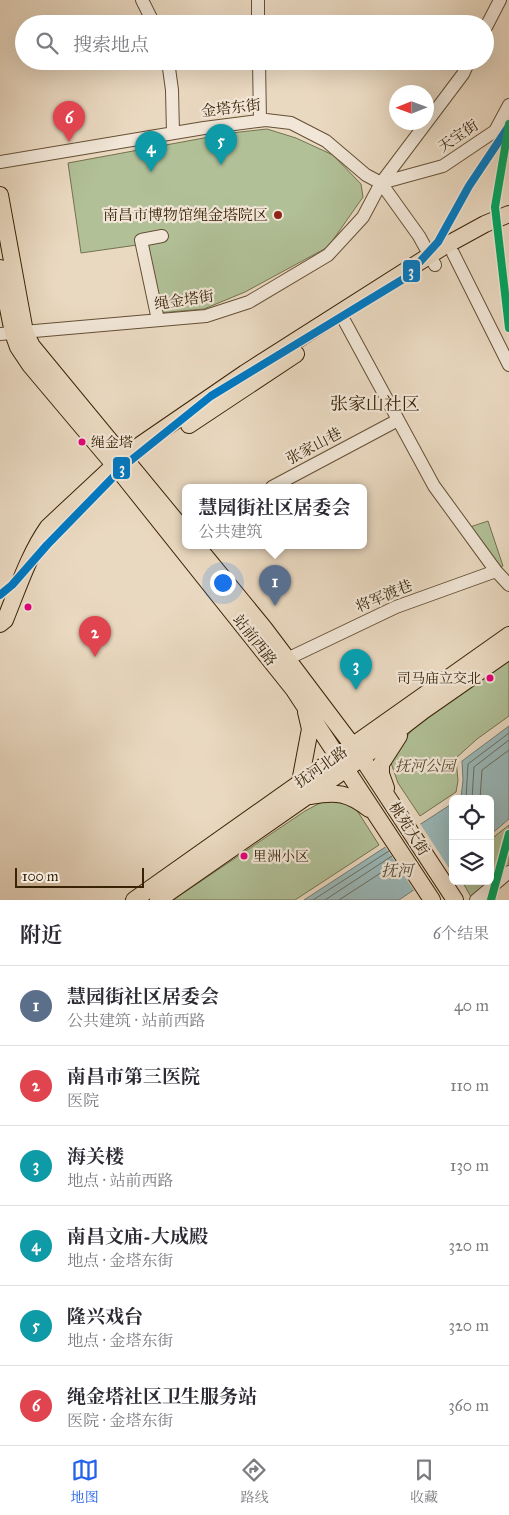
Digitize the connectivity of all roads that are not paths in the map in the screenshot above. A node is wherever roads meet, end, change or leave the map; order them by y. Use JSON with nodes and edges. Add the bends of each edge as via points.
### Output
{"nodes":[{"id":1,"x":142,"y":0,"type":"edge"},
{"id":2,"x":258,"y":0,"type":"edge"},
{"id":3,"x":500,"y":0,"type":"edge"},
{"id":4,"x":150,"y":15,"type":"edge"},
{"id":5,"x":258,"y":15,"type":"edge"},
{"id":6,"x":492,"y":15,"type":"edge"},
{"id":7,"x":169,"y":70,"type":"edge"},
{"id":8,"x":259,"y":70,"type":"edge"},
{"id":9,"x":465,"y":70,"type":"edge"},
{"id":10,"x":509,"y":106,"type":"edge"},
{"id":11,"x":260,"y":120,"type":"junction"},
{"id":12,"x":173,"y":133,"type":"junction"},
{"id":13,"x":0,"y":162,"type":"edge"},
{"id":14,"x":381,"y":183,"type":"junction"},
{"id":15,"x":0,"y":195,"type":"edge"},
{"id":16,"x":509,"y":214,"type":"edge"},
{"id":17,"x":509,"y":224,"type":"edge"},
{"id":18,"x":162,"y":236,"type":"dead end"},
{"id":19,"x":453,"y":253,"type":"junction"},
{"id":20,"x":433,"y":260,"type":"junction"},
{"id":21,"x":0,"y":268,"type":"edge"},
{"id":22,"x":158,"y":320,"type":"junction"},
{"id":23,"x":346,"y":322,"type":"junction"},
{"id":24,"x":13,"y":333,"type":"edge"},
{"id":25,"x":509,"y":365,"type":"edge"},
{"id":26,"x":398,"y":420,"type":"junction"},
{"id":27,"x":122,"y":464,"type":"junction"},
{"id":28,"x":278,"y":484,"type":"edge"},
{"id":29,"x":182,"y":529,"type":"edge"},
{"id":30,"x":182,"y":543,"type":"edge"},
{"id":31,"x":186,"y":549,"type":"edge"},
{"id":32,"x":199,"y":549,"type":"edge"},
{"id":33,"x":496,"y":571,"type":"junction"},
{"id":34,"x":509,"y":584,"type":"edge"},
{"id":35,"x":0,"y":624,"type":"edge"},
{"id":36,"x":0,"y":635,"type":"edge"},
{"id":37,"x":509,"y":635,"type":"edge"},
{"id":38,"x":509,"y":651,"type":"edge"},
{"id":39,"x":287,"y":660,"type":"junction"},
{"id":40,"x":305,"y":708,"type":"junction"},
{"id":41,"x":409,"y":722,"type":"junction"},
{"id":42,"x":358,"y":752,"type":"junction"},
{"id":43,"x":342,"y":763,"type":"junction"},
{"id":44,"x":303,"y":790,"type":"junction"},
{"id":45,"x":389,"y":800,"type":"junction"},
{"id":46,"x":375,"y":814,"type":"junction"},
{"id":47,"x":509,"y":872,"type":"edge"},
{"id":48,"x":134,"y":900,"type":"edge"},
{"id":49,"x":158,"y":900,"type":"edge"},
{"id":50,"x":432,"y":900,"type":"edge"},
{"id":51,"x":455,"y":900,"type":"edge"},
{"id":52,"x":476,"y":900,"type":"edge"}],
"edges":[{"from":1,"to":4,"type":"street"},
{"from":2,"to":5,"type":"street"},
{"from":3,"to":6,"type":"street"},
{"from":7,"to":12,"type":"street"},
{"from":8,"to":11,"type":"street"},
{"from":9,"to":14,"type":"street","name":"绳金塔街"},
{"from":10,"to":14,"type":"street","name":"天宝街","via":[[495,131],[443,166]]},
{"from":11,"to":12,"type":"street","name":"金塔东街"},
{"from":11,"to":14,"type":"street","name":"金塔东街","via":[[291,123],[326,141],[366,175]]},
{"from":12,"to":13,"type":"street","name":"金塔东街"},
{"from":14,"to":20,"type":"street","name":"金塔东街"},
{"from":14,"to":22,"type":"street","name":"绳金塔街","via":[[363,216],[328,255],[248,302],[206,316]]},
{"from":15,"to":24,"type":"main road","name":"站前西路"},
{"from":16,"to":20,"type":"main road","via":[[485,224]]},
{"from":17,"to":19,"type":"main road"},
{"from":18,"to":22,"type":"street","via":[[141,240]]},
{"from":19,"to":20,"type":"main road"},
{"from":19,"to":25,"type":"street"},
{"from":20,"to":23,"type":"main road"},
{"from":20,"to":27,"type":"main road","via":[[245,374]]},
{"from":21,"to":24,"type":"main road","name":"站前西路"},
{"from":22,"to":24,"type":"street","name":"绳金塔街"},
{"from":23,"to":26,"type":"street"},
{"from":23,"to":27,"type":"main road"},
{"from":24,"to":27,"type":"main road","name":"站前西路","via":[[32,346]]},
{"from":26,"to":28,"type":"street","name":"张家山巷"},
{"from":26,"to":33,"type":"street","via":[[434,486]]},
{"from":27,"to":29,"type":"main road","name":"站前西路"},
{"from":27,"to":30,"type":"main road","name":"站前西路"},
{"from":27,"to":35,"type":"main road","via":[[48,527],[40,538],[5,620]]},
{"from":27,"to":36,"type":"main road","via":[[57,532],[36,567],[12,625]]},
{"from":31,"to":40,"type":"main road","name":"站前西路"},
{"from":32,"to":39,"type":"main road","name":"站前西路"},
{"from":33,"to":34,"type":"street"},
{"from":33,"to":39,"type":"street","name":"将军渡巷","via":[[396,607]]},
{"from":37,"to":42,"type":"main road","name":"抚河北路"},
{"from":38,"to":41,"type":"main road","name":"抚河北路"},
{"from":39,"to":42,"type":"main road","name":"站前西路"},
{"from":40,"to":43,"type":"main road","name":"站前西路"},
{"from":40,"to":44,"type":"main road","via":[[310,729]]},
{"from":41,"to":42,"type":"main road","name":"抚河北路"},
{"from":41,"to":45,"type":"main road","via":[[381,764]]},
{"from":42,"to":43,"type":"main road","name":"抚河北路"},
{"from":42,"to":45,"type":"main road","name":"桃苑大街"},
{"from":43,"to":44,"type":"main road","name":"抚河北路"},
{"from":43,"to":46,"type":"main road","name":"桃苑大街"},
{"from":44,"to":46,"type":"main road","via":[[344,794]]},
{"from":44,"to":48,"type":"main road","name":"抚河北路"},
{"from":44,"to":49,"type":"main road","name":"抚河北路"},
{"from":45,"to":51,"type":"main road","name":"桃苑大街"},
{"from":46,"to":50,"type":"main road","name":"桃苑大街"},
{"from":47,"to":52,"type":"street"}]}
